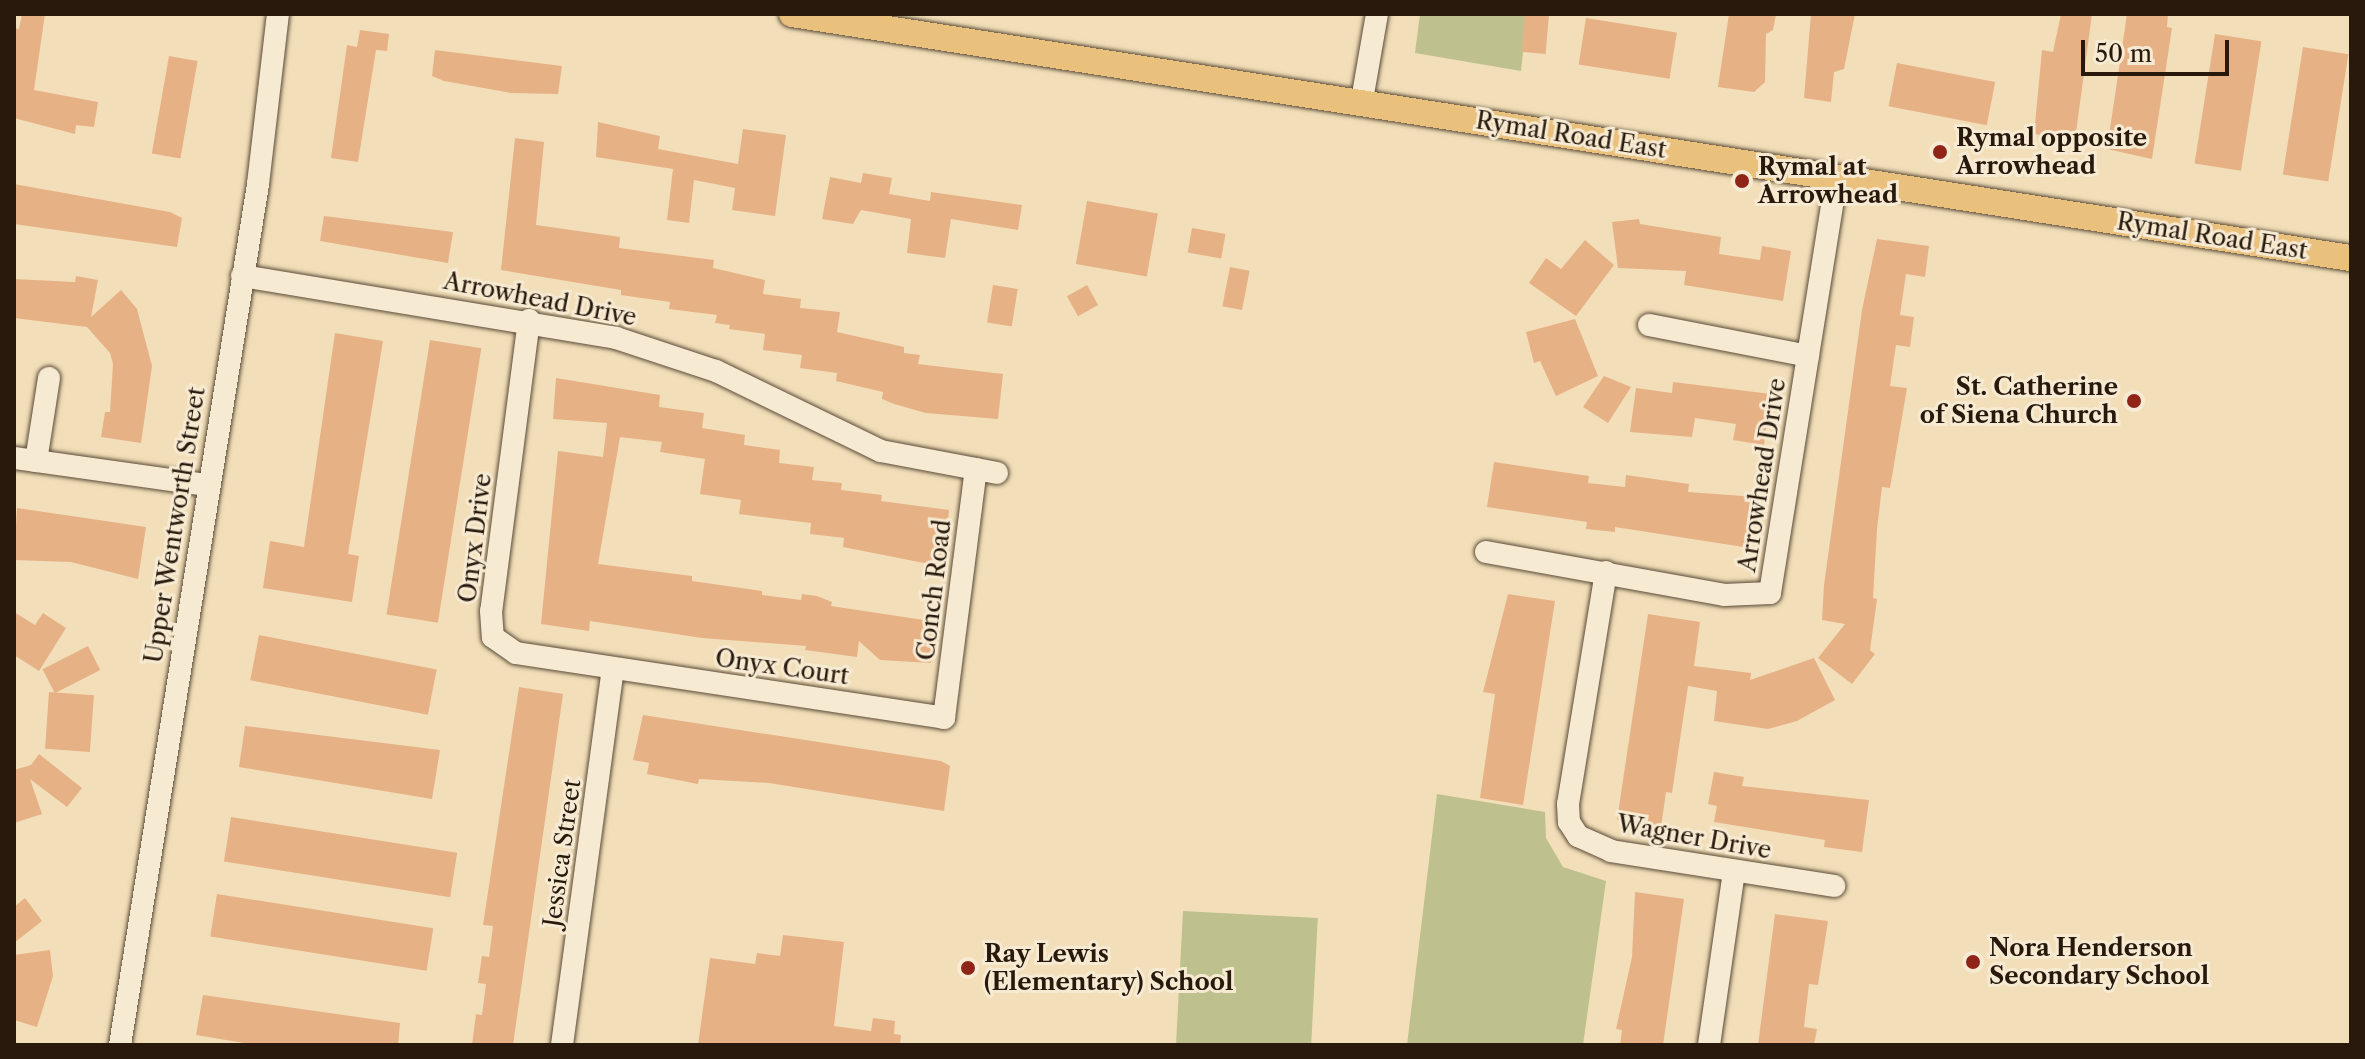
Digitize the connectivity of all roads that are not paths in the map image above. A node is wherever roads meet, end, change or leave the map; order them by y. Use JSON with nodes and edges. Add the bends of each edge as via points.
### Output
{"nodes":[{"id":1,"x":278,"y":14,"type":"edge"},
{"id":2,"x":792,"y":14,"type":"edge"},
{"id":3,"x":1377,"y":14,"type":"edge"},
{"id":4,"x":1362,"y":100,"type":"junction"},
{"id":5,"x":1837,"y":176,"type":"junction"},
{"id":6,"x":2351,"y":258,"type":"edge"},
{"id":7,"x":242,"y":276,"type":"junction"},
{"id":8,"x":529,"y":320,"type":"junction"},
{"id":9,"x":1649,"y":325,"type":"dead end"},
{"id":10,"x":1808,"y":356,"type":"junction"},
{"id":11,"x":49,"y":378,"type":"dead end"},
{"id":12,"x":25,"y":460,"type":"edge"},
{"id":13,"x":986,"y":471,"type":"joint"},
{"id":14,"x":207,"y":485,"type":"junction"},
{"id":15,"x":1486,"y":552,"type":"dead end"},
{"id":16,"x":1606,"y":572,"type":"junction"},
{"id":17,"x":613,"y":669,"type":"junction"},
{"id":18,"x":944,"y":718,"type":"joint"},
{"id":19,"x":1734,"y":871,"type":"junction"},
{"id":20,"x":1834,"y":886,"type":"dead end"},
{"id":21,"x":120,"y":1045,"type":"edge"},
{"id":22,"x":562,"y":1045,"type":"edge"},
{"id":23,"x":1709,"y":1045,"type":"edge"}],
"edges":[{"from":1,"to":7,"type":"street","name":"Upper Wentworth Street"},
{"from":2,"to":4,"type":"main road","name":"Rymal Road East"},
{"from":3,"to":4,"type":"street"},
{"from":4,"to":5,"type":"main road","name":"Rymal Road East"},
{"from":5,"to":6,"type":"main road","name":"Rymal Road East"},
{"from":5,"to":10,"type":"street","name":"Arrowhead Drive"},
{"from":7,"to":8,"type":"street","name":"Arrowhead Drive"},
{"from":7,"to":14,"type":"street","name":"Upper Wentworth Street"},
{"from":8,"to":13,"type":"street","name":"Arrowhead Drive","via":[[652,348],[716,371],[856,442]]},
{"from":8,"to":17,"type":"street","name":"Onyx Drive","via":[[492,632],[516,653]]},
{"from":9,"to":10,"type":"street"},
{"from":10,"to":16,"type":"street","name":"Arrowhead Drive","via":[[1770,593],[1724,595]]},
{"from":11,"to":12,"type":"street"},
{"from":12,"to":14,"type":"street"},
{"from":13,"to":18,"type":"street","name":"Conch Road"},
{"from":14,"to":21,"type":"street","name":"Upper Wentworth Street"},
{"from":15,"to":16,"type":"street","name":"Arrowhead Drive"},
{"from":16,"to":19,"type":"street","name":"Wagner Drive","via":[[1569,822],[1589,844],[1611,851]]},
{"from":17,"to":18,"type":"street","name":"Onyx Court"},
{"from":17,"to":22,"type":"street","name":"Jessica Street"},
{"from":19,"to":20,"type":"street","name":"Wagner Drive"},
{"from":19,"to":23,"type":"street"}]}
